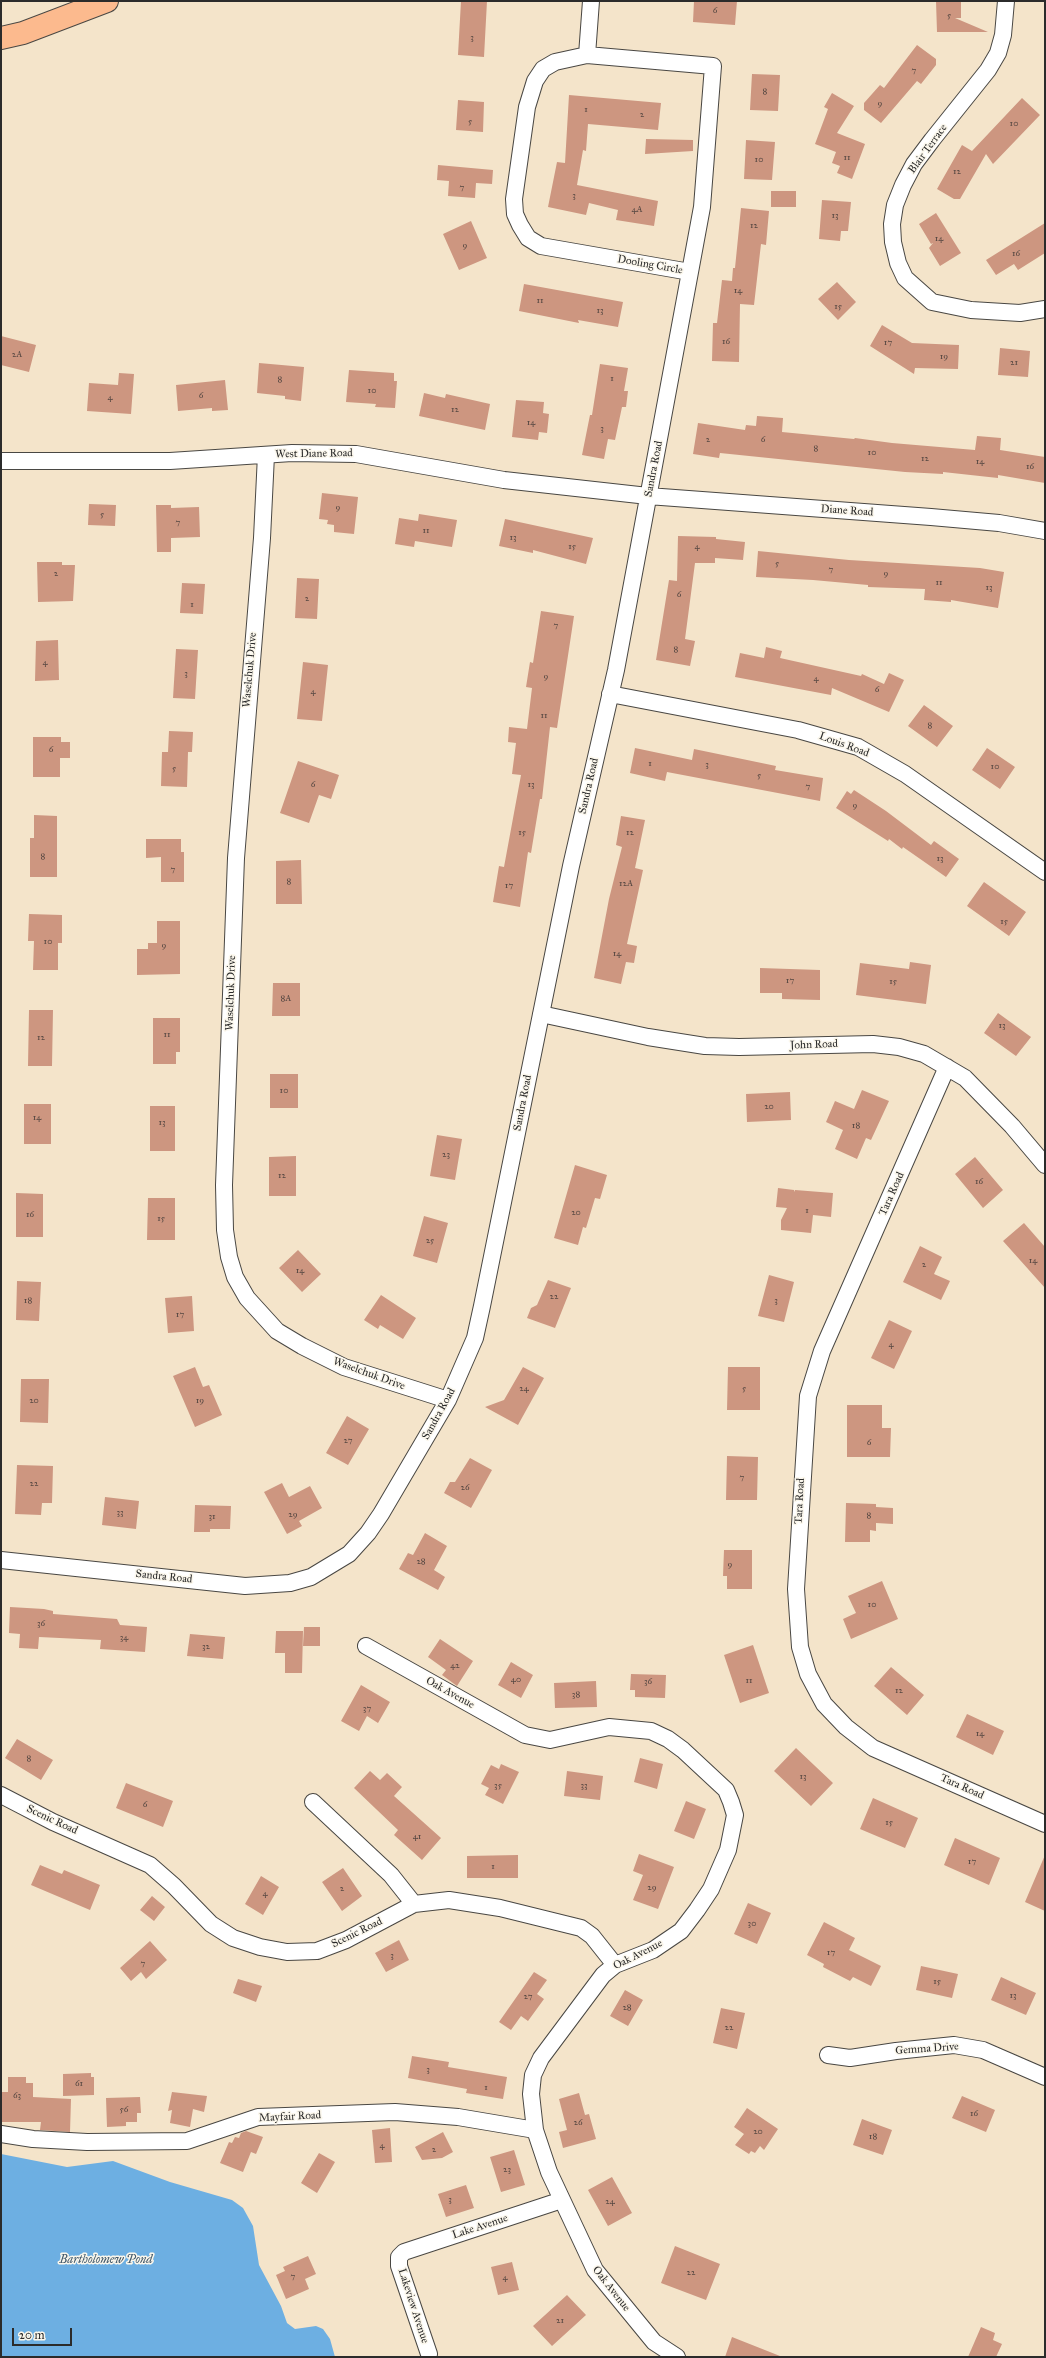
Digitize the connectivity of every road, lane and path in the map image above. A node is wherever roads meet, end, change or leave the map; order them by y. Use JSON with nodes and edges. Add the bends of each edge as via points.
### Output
{"nodes":[{"id":1,"x":107,"y":1,"type":"edge"},
{"id":2,"x":591,"y":1,"type":"edge"},
{"id":3,"x":1006,"y":1,"type":"edge"},
{"id":4,"x":1,"y":38,"type":"edge"},
{"id":5,"x":587,"y":55,"type":"junction"},
{"id":6,"x":690,"y":272,"type":"junction"},
{"id":7,"x":1045,"y":309,"type":"edge"},
{"id":8,"x":266,"y":455,"type":"junction"},
{"id":9,"x":1,"y":461,"type":"edge"},
{"id":10,"x":648,"y":496,"type":"junction"},
{"id":11,"x":1045,"y":531,"type":"edge"},
{"id":12,"x":610,"y":694,"type":"junction"},
{"id":13,"x":1045,"y":872,"type":"edge"},
{"id":14,"x":541,"y":1014,"type":"junction"},
{"id":15,"x":948,"y":1067,"type":"junction"},
{"id":16,"x":1045,"y":1166,"type":"edge"},
{"id":17,"x":448,"y":1400,"type":"junction"},
{"id":18,"x":1,"y":1560,"type":"edge"},
{"id":19,"x":366,"y":1646,"type":"dead end"},
{"id":20,"x":1,"y":1795,"type":"edge"},
{"id":21,"x":313,"y":1802,"type":"dead end"},
{"id":22,"x":1045,"y":1824,"type":"edge"},
{"id":23,"x":414,"y":1904,"type":"junction"},
{"id":24,"x":614,"y":1965,"type":"junction"},
{"id":25,"x":828,"y":2055,"type":"dead end"},
{"id":26,"x":1045,"y":2077,"type":"edge"},
{"id":27,"x":535,"y":2130,"type":"junction"},
{"id":28,"x":1,"y":2134,"type":"edge"},
{"id":29,"x":562,"y":2200,"type":"junction"},
{"id":30,"x":399,"y":2257,"type":"joint"},
{"id":31,"x":429,"y":2354,"type":"dead end"},
{"id":32,"x":677,"y":2357,"type":"edge"}],
"edges":[{"from":1,"to":4,"type":"main road","via":[[23,33]]},
{"from":2,"to":5,"type":"street"},
{"from":3,"to":7,"type":"street","name":"Blair Terrace","via":[[1003,35],[991,64],[977,87],[923,152],[903,185],[895,205],[892,224],[894,242],[898,263],[905,278],[932,302],[971,310],[1020,313]]},
{"from":5,"to":6,"type":"street","name":"Dooling Circle","via":[[713,66],[702,207]]},
{"from":5,"to":6,"type":"street","name":"Dooling Circle","via":[[555,62],[543,69],[535,81],[527,107],[514,199],[515,214],[520,225],[528,238],[541,246]]},
{"from":6,"to":10,"type":"street","name":"Sandra Road"},
{"from":8,"to":9,"type":"street","name":"West Diane Road","via":[[170,461]]},
{"from":8,"to":10,"type":"street","name":"West Diane Road","via":[[317,452],[356,454],[504,480]]},
{"from":8,"to":17,"type":"street","name":"Waselchuk Drive","via":[[262,538],[236,858],[224,1185],[225,1230],[229,1257],[247,1298],[277,1331],[344,1367]]},
{"from":10,"to":11,"type":"street","name":"Diane Road","via":[[931,517],[999,523]]},
{"from":10,"to":12,"type":"street","name":"Sandra Road"},
{"from":12,"to":13,"type":"street","name":"Louis Road","via":[[798,730],[858,747],[905,774]]},
{"from":12,"to":14,"type":"street","name":"Sandra Road"},
{"from":14,"to":15,"type":"street","name":"John Road","via":[[648,1037],[705,1046],[848,1043],[886,1045],[924,1054]]},
{"from":14,"to":17,"type":"street","name":"Sandra Road","via":[[475,1338]]},
{"from":15,"to":16,"type":"street","name":"John Road","via":[[982,1094]]},
{"from":15,"to":22,"type":"street","name":"Tara Road","via":[[822,1351],[808,1396],[796,1589],[800,1647],[808,1674],[824,1704],[846,1727],[872,1748]]},
{"from":17,"to":18,"type":"street","name":"Sandra Road","via":[[368,1533],[349,1554],[311,1577],[290,1583],[245,1586]]},
{"from":19,"to":24,"type":"street","name":"Oak Avenue","via":[[524,1735],[550,1740],[609,1727],[651,1731],[683,1750],[726,1790],[735,1815],[728,1850],[711,1889],[681,1931],[653,1950]]},
{"from":20,"to":23,"type":"street","name":"Scenic Road","via":[[53,1822],[150,1865],[211,1924],[233,1938],[260,1947],[287,1952],[317,1951],[346,1940]]},
{"from":21,"to":23,"type":"street","via":[[391,1875]]},
{"from":23,"to":24,"type":"street","name":"Scenic Road","via":[[449,1900],[500,1908],[581,1928],[592,1936]]},
{"from":24,"to":27,"type":"street","name":"Oak Avenue","via":[[594,1986],[541,2058],[533,2075],[531,2094]]},
{"from":25,"to":26,"type":"street","name":"Gemma Drive","via":[[850,2058],[954,2045],[983,2050]]},
{"from":27,"to":28,"type":"street","name":"Mayfair Road","via":[[458,2117],[395,2112],[258,2117],[187,2141],[87,2142],[32,2139]]},
{"from":27,"to":29,"type":"street","name":"Oak Avenue","via":[[549,2172]]},
{"from":29,"to":30,"type":"street","name":"Lake Avenue","via":[[404,2252]]},
{"from":29,"to":32,"type":"street","name":"Oak Avenue","via":[[595,2270],[654,2342]]},
{"from":30,"to":31,"type":"street","name":"Lakeview Avenue"}]}
